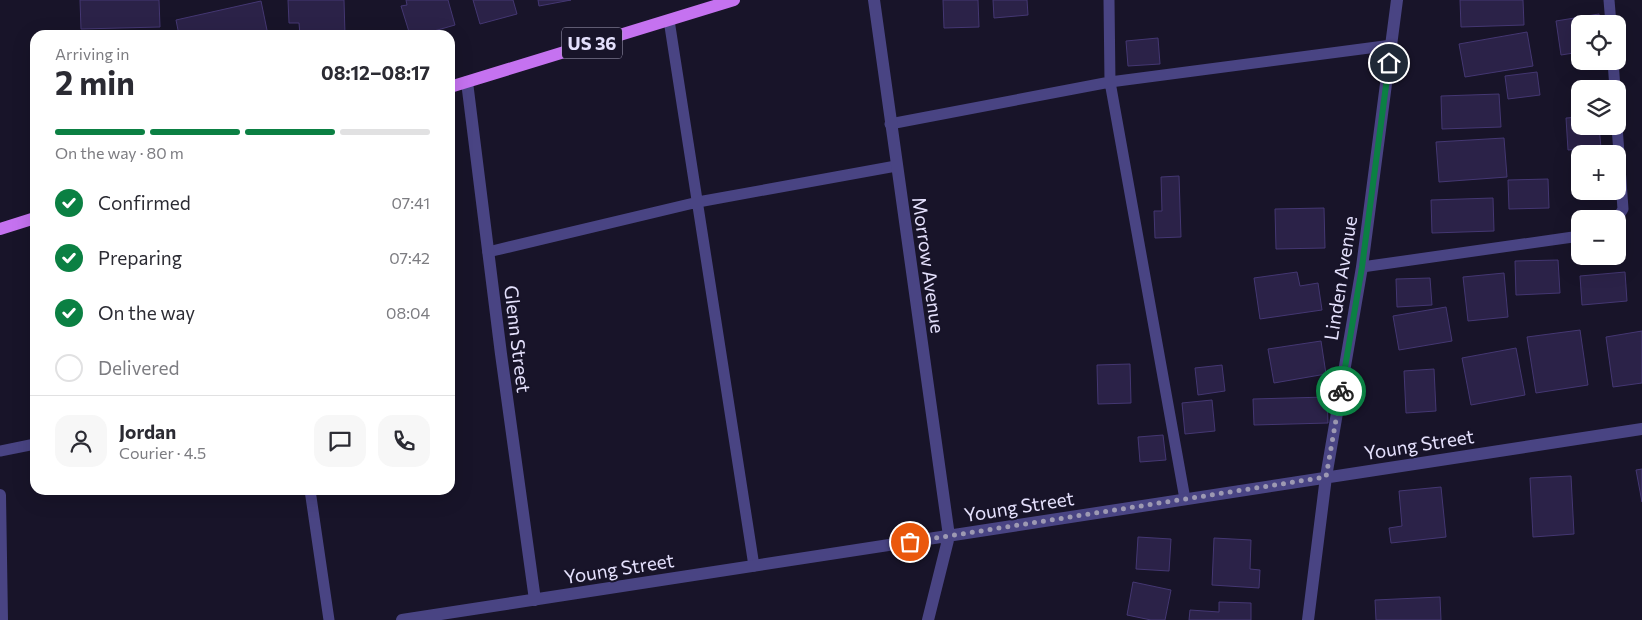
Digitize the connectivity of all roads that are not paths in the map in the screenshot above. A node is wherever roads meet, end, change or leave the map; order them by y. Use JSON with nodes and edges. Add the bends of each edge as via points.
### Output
{"nodes":[{"id":1,"x":734,"y":0,"type":"edge"},
{"id":2,"x":874,"y":0,"type":"edge"},
{"id":3,"x":1109,"y":0,"type":"edge"},
{"id":4,"x":1397,"y":0,"type":"edge"},
{"id":5,"x":1609,"y":0,"type":"edge"},
{"id":6,"x":1610,"y":15,"type":"edge"},
{"id":7,"x":669,"y":20,"type":"junction"},
{"id":8,"x":1392,"y":45,"type":"junction"},
{"id":9,"x":467,"y":82,"type":"junction"},
{"id":10,"x":1110,"y":82,"type":"junction"},
{"id":11,"x":455,"y":86,"type":"edge"},
{"id":12,"x":890,"y":124,"type":"junction"},
{"id":13,"x":1618,"y":135,"type":"edge"},
{"id":14,"x":896,"y":166,"type":"junction"},
{"id":15,"x":698,"y":202,"type":"junction"},
{"id":16,"x":1622,"y":210,"type":"edge"},
{"id":17,"x":30,"y":220,"type":"edge"},
{"id":18,"x":0,"y":229,"type":"edge"},
{"id":19,"x":1571,"y":237,"type":"edge"},
{"id":20,"x":488,"y":252,"type":"junction"},
{"id":21,"x":1362,"y":267,"type":"junction"},
{"id":22,"x":1642,"y":429,"type":"edge"},
{"id":23,"x":30,"y":445,"type":"edge"},
{"id":24,"x":0,"y":451,"type":"edge"},
{"id":25,"x":1326,"y":477,"type":"junction"},
{"id":26,"x":0,"y":495,"type":"edge"},
{"id":27,"x":311,"y":495,"type":"edge"},
{"id":28,"x":1185,"y":499,"type":"junction"},
{"id":29,"x":949,"y":536,"type":"junction"},
{"id":30,"x":754,"y":566,"type":"junction"},
{"id":31,"x":535,"y":600,"type":"junction"},
{"id":32,"x":2,"y":620,"type":"edge"},
{"id":33,"x":329,"y":620,"type":"edge"},
{"id":34,"x":402,"y":620,"type":"edge"},
{"id":35,"x":928,"y":620,"type":"edge"},
{"id":36,"x":1308,"y":620,"type":"edge"}],
"edges":[{"from":1,"to":7,"type":"main road","number":"US 36"},
{"from":2,"to":12,"type":"street","name":"Morrow Avenue"},
{"from":3,"to":10,"type":"lane"},
{"from":4,"to":8,"type":"street","name":"Linden Avenue"},
{"from":5,"to":6,"type":"lane"},
{"from":7,"to":9,"type":"main road","number":"US 36"},
{"from":7,"to":15,"type":"lane"},
{"from":8,"to":10,"type":"lane"},
{"from":8,"to":21,"type":"street","name":"Linden Avenue"},
{"from":9,"to":11,"type":"main road","number":"US 36"},
{"from":9,"to":20,"type":"street","name":"Glenn Street"},
{"from":10,"to":12,"type":"lane"},
{"from":10,"to":28,"type":"lane"},
{"from":12,"to":14,"type":"street","name":"Morrow Avenue"},
{"from":13,"to":16,"type":"lane"},
{"from":14,"to":15,"type":"lane"},
{"from":14,"to":29,"type":"street","name":"Morrow Avenue"},
{"from":15,"to":20,"type":"lane"},
{"from":15,"to":30,"type":"lane"},
{"from":17,"to":18,"type":"main road"},
{"from":19,"to":21,"type":"lane"},
{"from":20,"to":31,"type":"street","name":"Glenn Street"},
{"from":21,"to":25,"type":"street","name":"Linden Avenue"},
{"from":22,"to":25,"type":"street","name":"Young Street"},
{"from":23,"to":24,"type":"lane"},
{"from":25,"to":28,"type":"street","name":"Young Street"},
{"from":25,"to":36,"type":"street","name":"Linden Avenue"},
{"from":26,"to":32,"type":"street"},
{"from":27,"to":33,"type":"lane"},
{"from":28,"to":29,"type":"street","name":"Young Street"},
{"from":29,"to":30,"type":"street","name":"Young Street"},
{"from":29,"to":35,"type":"street"},
{"from":30,"to":31,"type":"street","name":"Young Street"},
{"from":31,"to":34,"type":"street","name":"Young Street"}]}
